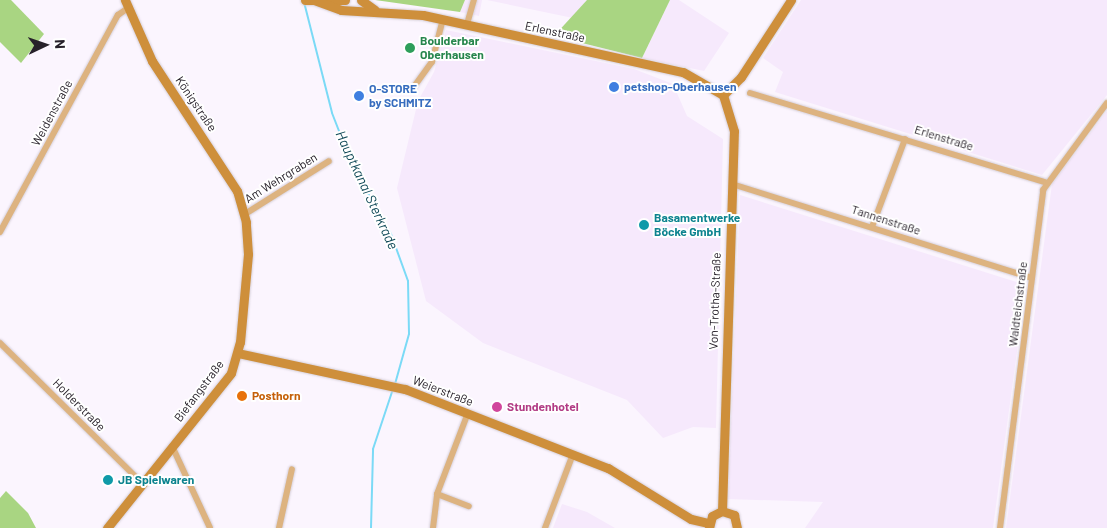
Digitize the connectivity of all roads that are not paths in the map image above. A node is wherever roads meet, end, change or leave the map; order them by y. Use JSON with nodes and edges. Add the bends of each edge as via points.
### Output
{"nodes":[{"id":1,"x":305,"y":0,"type":"edge"},
{"id":2,"x":314,"y":0,"type":"edge"},
{"id":3,"x":345,"y":0,"type":"edge"},
{"id":4,"x":361,"y":0,"type":"edge"},
{"id":5,"x":474,"y":0,"type":"edge"},
{"id":6,"x":792,"y":0,"type":"edge"},
{"id":7,"x":127,"y":2,"type":"edge"},
{"id":8,"x":375,"y":10,"type":"junction"},
{"id":9,"x":443,"y":19,"type":"junction"},
{"id":10,"x":467,"y":24,"type":"junction"},
{"id":11,"x":412,"y":88,"type":"dead end"},
{"id":12,"x":750,"y":93,"type":"dead end"},
{"id":13,"x":723,"y":95,"type":"junction"},
{"id":14,"x":1107,"y":103,"type":"edge"},
{"id":15,"x":905,"y":139,"type":"junction"},
{"id":16,"x":329,"y":161,"type":"dead end"},
{"id":17,"x":1045,"y":182,"type":"junction"},
{"id":18,"x":732,"y":184,"type":"junction"},
{"id":19,"x":245,"y":214,"type":"junction"},
{"id":20,"x":872,"y":227,"type":"junction"},
{"id":21,"x":0,"y":232,"type":"edge"},
{"id":22,"x":1032,"y":278,"type":"junction"},
{"id":23,"x":0,"y":343,"type":"edge"},
{"id":24,"x":238,"y":353,"type":"junction"},
{"id":25,"x":468,"y":413,"type":"junction"},
{"id":26,"x":172,"y":446,"type":"junction"},
{"id":27,"x":573,"y":454,"type":"junction"},
{"id":28,"x":292,"y":468,"type":"dead end"},
{"id":29,"x":142,"y":484,"type":"junction"},
{"id":30,"x":437,"y":494,"type":"junction"},
{"id":31,"x":469,"y":506,"type":"dead end"},
{"id":32,"x":722,"y":510,"type":"junction"},
{"id":33,"x":709,"y":526,"type":"edge"},
{"id":34,"x":107,"y":528,"type":"edge"},
{"id":35,"x":210,"y":528,"type":"edge"},
{"id":36,"x":279,"y":528,"type":"edge"},
{"id":37,"x":433,"y":528,"type":"edge"},
{"id":38,"x":544,"y":528,"type":"edge"},
{"id":39,"x":737,"y":528,"type":"edge"},
{"id":40,"x":1000,"y":528,"type":"edge"}],
"edges":[{"from":1,"to":2,"type":"main road","name":"Erlenstraße"},
{"from":2,"to":3,"type":"main road","name":"Erlenstraße"},
{"from":2,"to":8,"type":"main road","name":"Erlenstraße","via":[[341,10]]},
{"from":4,"to":8,"type":"main road","name":"Erlenstraße"},
{"from":5,"to":10,"type":"street"},
{"from":6,"to":13,"type":"main road","via":[[741,77]]},
{"from":7,"to":19,"type":"main road","name":"Königstraße","via":[[152,60],[230,177]]},
{"from":7,"to":21,"type":"street","name":"Weidenstraße"},
{"from":8,"to":9,"type":"main road","name":"Erlenstraße"},
{"from":9,"to":10,"type":"main road","name":"Erlenstraße"},
{"from":9,"to":11,"type":"street","via":[[432,62]]},
{"from":10,"to":13,"type":"main road","name":"Erlenstraße","via":[[684,72]]},
{"from":12,"to":15,"type":"street","name":"Erlenstraße"},
{"from":13,"to":18,"type":"main road","name":"Von-Trotha-Straße","via":[[733,126]]},
{"from":14,"to":17,"type":"street"},
{"from":15,"to":17,"type":"street","name":"Erlenstraße"},
{"from":15,"to":20,"type":"street"},
{"from":16,"to":19,"type":"street","name":"Am Wehrgraben"},
{"from":17,"to":22,"type":"street","name":"Waldteichstraße"},
{"from":18,"to":20,"type":"street","name":"Tannenstraße"},
{"from":18,"to":32,"type":"main road","name":"Von-Trotha-Straße"},
{"from":19,"to":24,"type":"main road","name":"Biefangstraße","via":[[248,254]]},
{"from":20,"to":22,"type":"street","name":"Tannenstraße"},
{"from":22,"to":40,"type":"street","name":"Waldteichstraße"},
{"from":23,"to":29,"type":"street","name":"Holderstraße"},
{"from":24,"to":25,"type":"main road","name":"Weierstraße","via":[[405,389]]},
{"from":24,"to":26,"type":"main road","name":"Biefangstraße","via":[[231,373]]},
{"from":25,"to":27,"type":"main road","name":"Weierstraße"},
{"from":25,"to":30,"type":"street"},
{"from":26,"to":29,"type":"main road","name":"Biefangstraße"},
{"from":26,"to":35,"type":"street"},
{"from":27,"to":33,"type":"main road","name":"Weierstraße","via":[[608,468],[691,519]]},
{"from":27,"to":38,"type":"street"},
{"from":28,"to":36,"type":"street"},
{"from":29,"to":34,"type":"main road","name":"Biefangstraße"},
{"from":30,"to":31,"type":"street"},
{"from":30,"to":37,"type":"street"},
{"from":32,"to":33,"type":"main road","via":[[713,514]]},
{"from":32,"to":39,"type":"main road","via":[[734,516]]}]}
